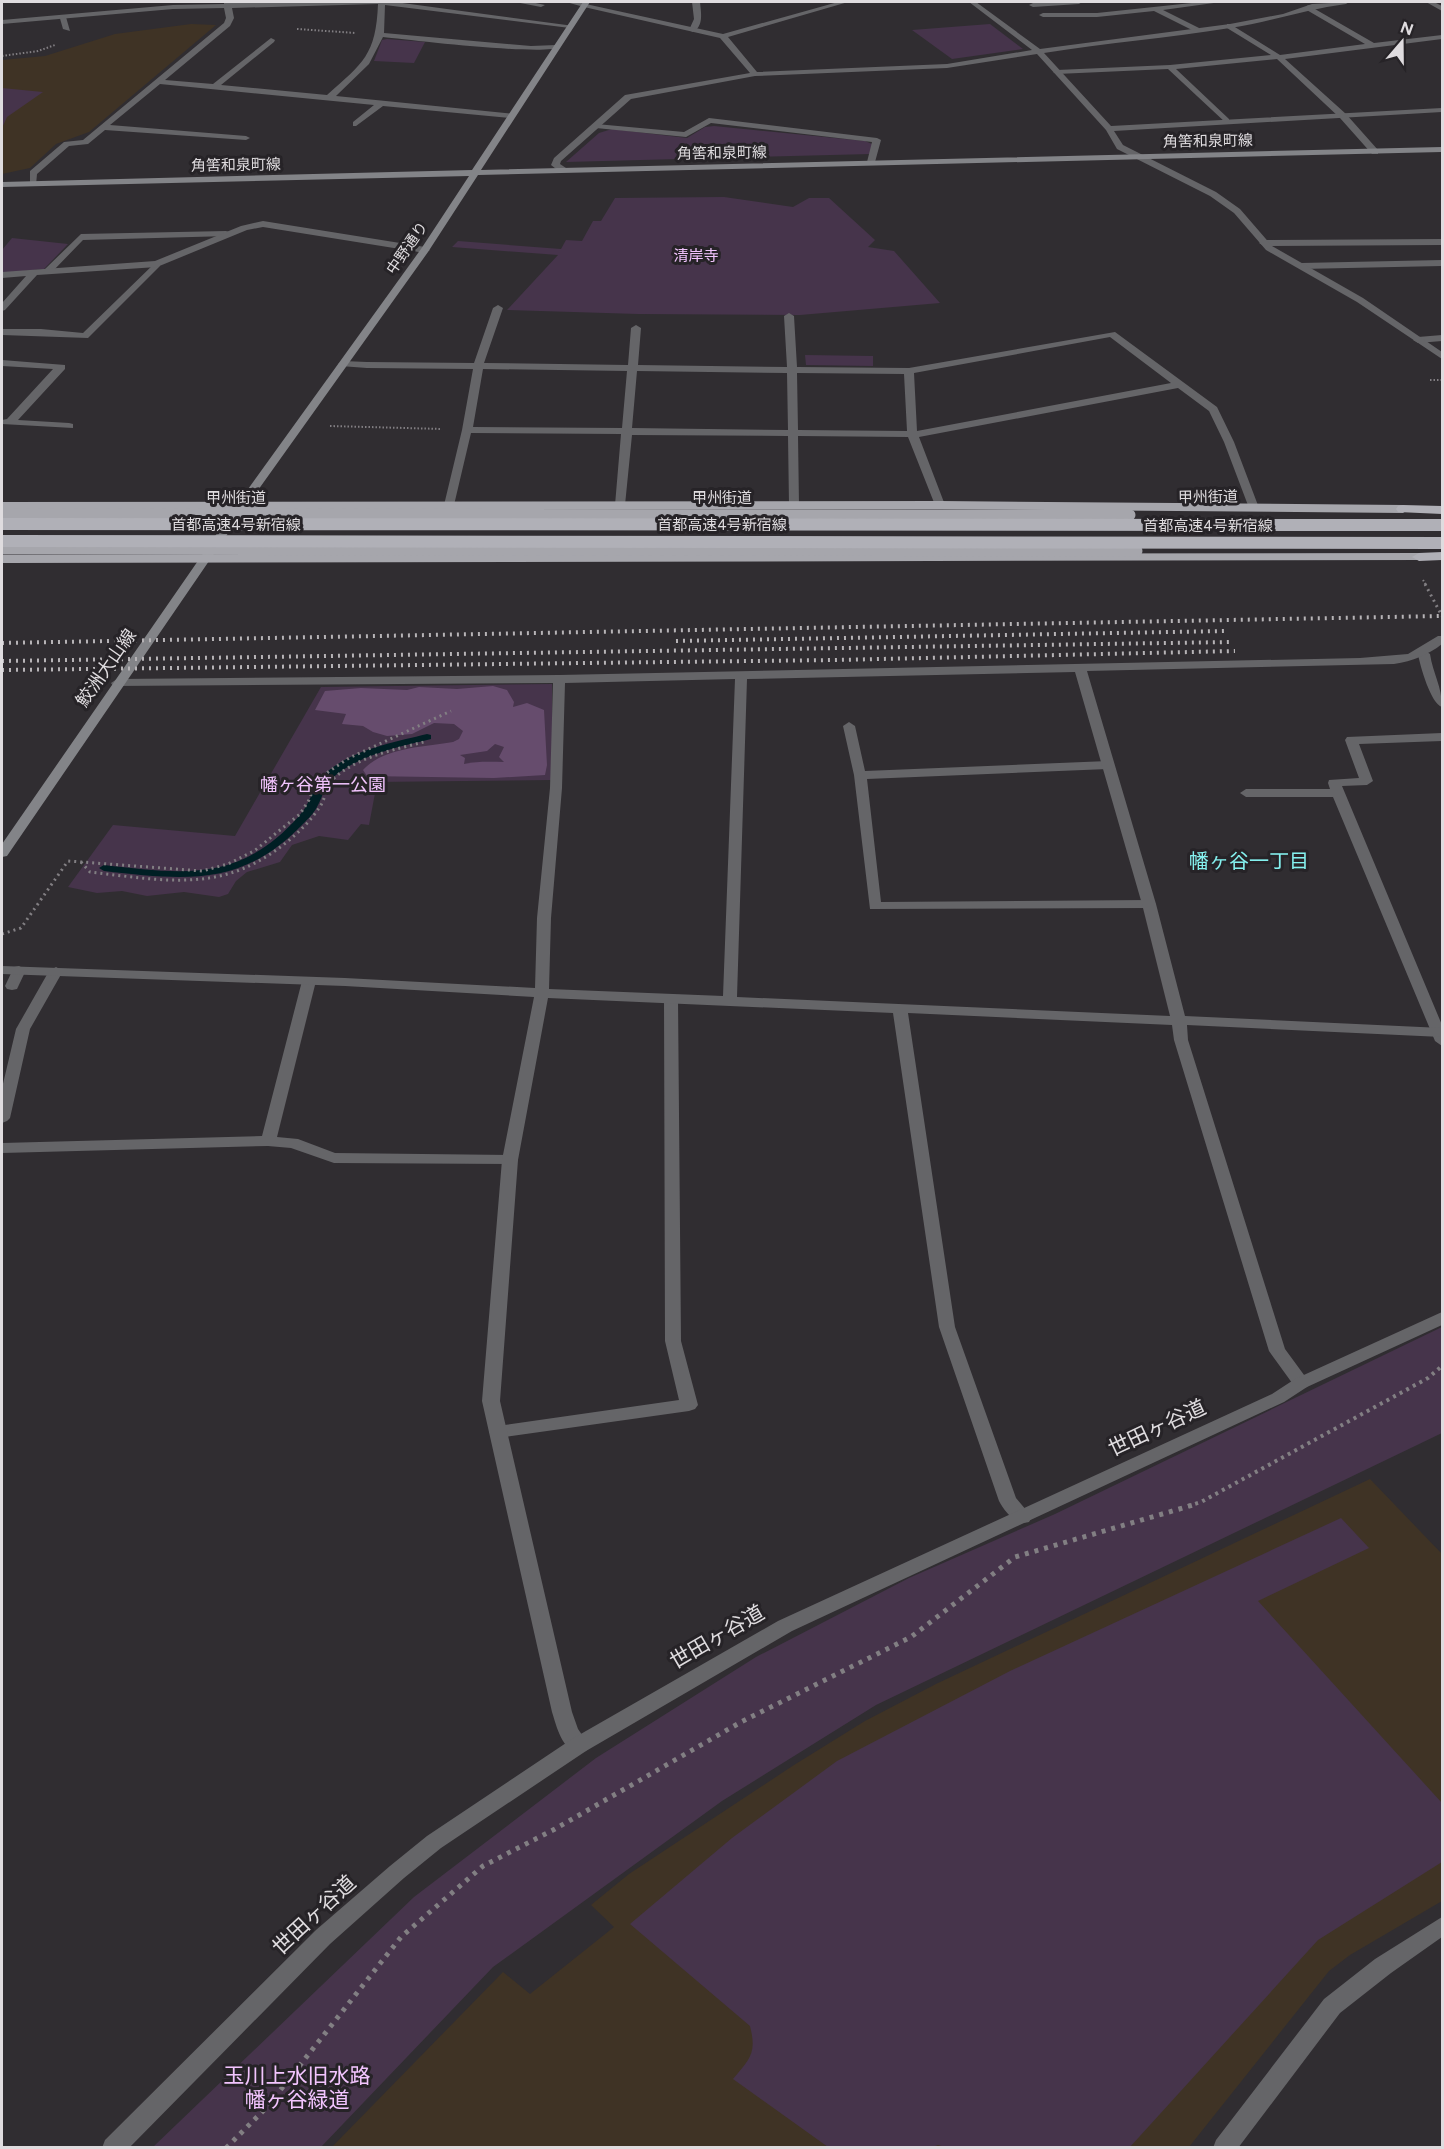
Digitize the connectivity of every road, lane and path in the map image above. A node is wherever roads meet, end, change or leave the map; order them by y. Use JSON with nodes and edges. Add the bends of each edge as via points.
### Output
{"nodes":[{"id":1,"x":382,"y":2,"type":"edge"},
{"id":2,"x":519,"y":2,"type":"edge"},
{"id":3,"x":570,"y":2,"type":"edge"},
{"id":4,"x":696,"y":2,"type":"edge"},
{"id":5,"x":844,"y":2,"type":"edge"},
{"id":6,"x":972,"y":2,"type":"edge"},
{"id":7,"x":1079,"y":2,"type":"edge"},
{"id":8,"x":1143,"y":2,"type":"edge"},
{"id":9,"x":1216,"y":2,"type":"edge"},
{"id":10,"x":1346,"y":2,"type":"edge"},
{"id":11,"x":1430,"y":2,"type":"edge"},
{"id":12,"x":585,"y":3,"type":"edge"},
{"id":13,"x":227,"y":4,"type":"edge"},
{"id":14,"x":541,"y":5,"type":"dead end"},
{"id":15,"x":1034,"y":5,"type":"dead end"},
{"id":16,"x":1308,"y":7,"type":"junction"},
{"id":17,"x":1157,"y":9,"type":"junction"},
{"id":18,"x":1443,"y":9,"type":"edge"},
{"id":19,"x":1043,"y":15,"type":"dead end"},
{"id":20,"x":62,"y":17,"type":"junction"},
{"id":21,"x":2,"y":22,"type":"edge"},
{"id":22,"x":570,"y":26,"type":"junction"},
{"id":23,"x":1230,"y":26,"type":"junction"},
{"id":24,"x":67,"y":29,"type":"dead end"},
{"id":25,"x":693,"y":30,"type":"junction"},
{"id":26,"x":1196,"y":30,"type":"junction"},
{"id":27,"x":380,"y":35,"type":"junction"},
{"id":28,"x":723,"y":36,"type":"junction"},
{"id":29,"x":1443,"y":37,"type":"edge"},
{"id":30,"x":271,"y":40,"type":"dead end"},
{"id":31,"x":556,"y":46,"type":"junction"},
{"id":32,"x":1374,"y":46,"type":"junction"},
{"id":33,"x":1039,"y":52,"type":"junction"},
{"id":34,"x":1279,"y":57,"type":"junction"},
{"id":35,"x":1170,"y":67,"type":"junction"},
{"id":36,"x":1057,"y":72,"type":"junction"},
{"id":37,"x":755,"y":74,"type":"junction"},
{"id":38,"x":156,"y":81,"type":"junction"},
{"id":39,"x":214,"y":87,"type":"junction"},
{"id":40,"x":328,"y":99,"type":"junction"},
{"id":41,"x":380,"y":104,"type":"junction"},
{"id":42,"x":1443,"y":110,"type":"edge"},
{"id":43,"x":511,"y":116,"type":"junction"},
{"id":44,"x":1343,"y":116,"type":"junction"},
{"id":45,"x":1226,"y":121,"type":"junction"},
{"id":46,"x":356,"y":124,"type":"dead end"},
{"id":47,"x":596,"y":126,"type":"junction"},
{"id":48,"x":102,"y":127,"type":"junction"},
{"id":49,"x":1109,"y":129,"type":"junction"},
{"id":50,"x":246,"y":138,"type":"dead end"},
{"id":51,"x":1443,"y":150,"type":"edge"},
{"id":52,"x":1375,"y":152,"type":"junction"},
{"id":53,"x":1137,"y":156,"type":"junction"},
{"id":54,"x":871,"y":162,"type":"junction"},
{"id":55,"x":563,"y":170,"type":"junction"},
{"id":56,"x":477,"y":172,"type":"junction"},
{"id":57,"x":33,"y":183,"type":"junction"},
{"id":58,"x":2,"y":184,"type":"edge"},
{"id":59,"x":226,"y":234,"type":"junction"},
{"id":60,"x":1443,"y":242,"type":"edge"},
{"id":61,"x":1264,"y":243,"type":"junction"},
{"id":62,"x":425,"y":250,"type":"junction"},
{"id":63,"x":1443,"y":263,"type":"edge"},
{"id":64,"x":157,"y":264,"type":"junction"},
{"id":65,"x":1301,"y":266,"type":"junction"},
{"id":66,"x":48,"y":271,"type":"junction"},
{"id":67,"x":35,"y":272,"type":"junction"},
{"id":68,"x":2,"y":275,"type":"edge"},
{"id":69,"x":2,"y":308,"type":"edge"},
{"id":70,"x":498,"y":308,"type":"dead end"},
{"id":71,"x":789,"y":316,"type":"dead end"},
{"id":72,"x":636,"y":328,"type":"dead end"},
{"id":73,"x":2,"y":332,"type":"edge"},
{"id":74,"x":1443,"y":338,"type":"edge"},
{"id":75,"x":1418,"y":340,"type":"junction"},
{"id":76,"x":1443,"y":356,"type":"edge"},
{"id":77,"x":2,"y":363,"type":"edge"},
{"id":78,"x":343,"y":363,"type":"junction"},
{"id":79,"x":478,"y":367,"type":"junction"},
{"id":80,"x":633,"y":368,"type":"junction"},
{"id":81,"x":792,"y":370,"type":"junction"},
{"id":82,"x":909,"y":371,"type":"junction"},
{"id":83,"x":1430,"y":380,"type":"dead end"},
{"id":84,"x":1443,"y":380,"type":"edge"},
{"id":85,"x":1181,"y":384,"type":"junction"},
{"id":86,"x":6,"y":422,"type":"edge"},
{"id":87,"x":69,"y":426,"type":"dead end"},
{"id":88,"x":326,"y":426,"type":"dead end"},
{"id":89,"x":467,"y":430,"type":"junction"},
{"id":90,"x":627,"y":431,"type":"junction"},
{"id":91,"x":793,"y":432,"type":"junction"},
{"id":92,"x":912,"y":433,"type":"junction"},
{"id":93,"x":242,"y":505,"type":"junction"},
{"id":94,"x":449,"y":505,"type":"junction"},
{"id":95,"x":620,"y":505,"type":"junction"},
{"id":96,"x":794,"y":505,"type":"junction"},
{"id":97,"x":940,"y":505,"type":"junction"},
{"id":98,"x":2,"y":506,"type":"edge"},
{"id":99,"x":1254,"y":508,"type":"junction"},
{"id":100,"x":1403,"y":509,"type":"junction"},
{"id":101,"x":1443,"y":510,"type":"edge"},
{"id":102,"x":2,"y":514,"type":"edge"},
{"id":103,"x":2,"y":524,"type":"edge"},
{"id":104,"x":1443,"y":525,"type":"edge"},
{"id":105,"x":2,"y":541,"type":"edge"},
{"id":106,"x":1443,"y":543,"type":"edge"},
{"id":107,"x":2,"y":549,"type":"edge"},
{"id":108,"x":1419,"y":557,"type":"junction"},
{"id":109,"x":1443,"y":557,"type":"edge"},
{"id":110,"x":2,"y":559,"type":"edge"},
{"id":111,"x":204,"y":559,"type":"junction"},
{"id":112,"x":1419,"y":572,"type":"dead end"},
{"id":113,"x":1443,"y":616,"type":"edge"},
{"id":114,"x":1443,"y":639,"type":"edge"},
{"id":115,"x":1424,"y":654,"type":"junction"},
{"id":116,"x":1080,"y":667,"type":"junction"},
{"id":117,"x":741,"y":675,"type":"junction"},
{"id":118,"x":559,"y":679,"type":"junction"},
{"id":119,"x":117,"y":683,"type":"junction"},
{"id":120,"x":1443,"y":703,"type":"edge"},
{"id":121,"x":451,"y":711,"type":"dead end"},
{"id":122,"x":849,"y":726,"type":"dead end"},
{"id":123,"x":1443,"y":737,"type":"edge"},
{"id":124,"x":424,"y":742,"type":"dead end"},
{"id":125,"x":1108,"y":765,"type":"junction"},
{"id":126,"x":331,"y":770,"type":"junction"},
{"id":127,"x":340,"y":774,"type":"junction"},
{"id":128,"x":860,"y":775,"type":"junction"},
{"id":129,"x":1246,"y":793,"type":"dead end"},
{"id":130,"x":1337,"y":793,"type":"junction"},
{"id":131,"x":2,"y":854,"type":"edge"},
{"id":132,"x":81,"y":862,"type":"junction"},
{"id":133,"x":202,"y":871,"type":"junction"},
{"id":134,"x":202,"y":879,"type":"junction"},
{"id":135,"x":1149,"y":904,"type":"junction"},
{"id":136,"x":2,"y":934,"type":"edge"},
{"id":137,"x":2,"y":970,"type":"edge"},
{"id":138,"x":20,"y":970,"type":"junction"},
{"id":139,"x":56,"y":971,"type":"junction"},
{"id":140,"x":309,"y":981,"type":"junction"},
{"id":141,"x":12,"y":986,"type":"dead end"},
{"id":142,"x":542,"y":993,"type":"junction"},
{"id":143,"x":671,"y":999,"type":"junction"},
{"id":144,"x":730,"y":1002,"type":"junction"},
{"id":145,"x":900,"y":1008,"type":"junction"},
{"id":146,"x":1179,"y":1021,"type":"junction"},
{"id":147,"x":1441,"y":1035,"type":"edge"},
{"id":148,"x":2,"y":1118,"type":"edge"},
{"id":149,"x":268,"y":1141,"type":"junction"},
{"id":150,"x":2,"y":1148,"type":"edge"},
{"id":151,"x":510,"y":1160,"type":"junction"},
{"id":152,"x":1443,"y":1318,"type":"edge"},
{"id":153,"x":1443,"y":1366,"type":"edge"},
{"id":154,"x":1300,"y":1383,"type":"junction"},
{"id":155,"x":498,"y":1432,"type":"junction"},
{"id":156,"x":1023,"y":1517,"type":"junction"},
{"id":157,"x":579,"y":1745,"type":"junction"},
{"id":158,"x":1443,"y":1926,"type":"edge"},
{"id":159,"x":113,"y":2148,"type":"edge"},
{"id":160,"x":226,"y":2148,"type":"edge"},
{"id":161,"x":1224,"y":2148,"type":"edge"}],
"edges":[{"from":1,"to":13,"type":"street"},
{"from":1,"to":22,"type":"street"},
{"from":1,"to":27,"type":"street"},
{"from":2,"to":14,"type":"street"},
{"from":3,"to":12,"type":"street"},
{"from":4,"to":25,"type":"street","via":[[698,19]]},
{"from":5,"to":28,"type":"street"},
{"from":6,"to":33,"type":"street"},
{"from":7,"to":15,"type":"street"},
{"from":8,"to":17,"type":"street"},
{"from":9,"to":17,"type":"street"},
{"from":10,"to":16,"type":"street"},
{"from":11,"to":18,"type":"street"},
{"from":12,"to":22,"type":"main road","name":"中野通り"},
{"from":12,"to":25,"type":"street"},
{"from":13,"to":20,"type":"street"},
{"from":13,"to":38,"type":"street","via":[[228,24]]},
{"from":16,"to":23,"type":"street","via":[[1285,16]]},
{"from":16,"to":32,"type":"street"},
{"from":17,"to":19,"type":"street"},
{"from":17,"to":26,"type":"street"},
{"from":20,"to":21,"type":"street"},
{"from":20,"to":24,"type":"street"},
{"from":22,"to":31,"type":"main road","name":"中野通り"},
{"from":23,"to":26,"type":"street"},
{"from":23,"to":34,"type":"street"},
{"from":25,"to":28,"type":"street"},
{"from":26,"to":33,"type":"street"},
{"from":27,"to":31,"type":"street","via":[[531,48]]},
{"from":27,"to":40,"type":"street","via":[[366,66]]},
{"from":28,"to":37,"type":"street"},
{"from":29,"to":32,"type":"street"},
{"from":30,"to":39,"type":"street"},
{"from":31,"to":43,"type":"main road","name":"中野通り"},
{"from":32,"to":34,"type":"street"},
{"from":33,"to":36,"type":"street"},
{"from":33,"to":37,"type":"street","via":[[947,66]]},
{"from":34,"to":35,"type":"street"},
{"from":34,"to":44,"type":"street"},
{"from":35,"to":36,"type":"street"},
{"from":35,"to":45,"type":"street"},
{"from":36,"to":49,"type":"street"},
{"from":37,"to":47,"type":"street","via":[[628,97]]},
{"from":38,"to":39,"type":"street"},
{"from":38,"to":48,"type":"street"},
{"from":39,"to":40,"type":"street"},
{"from":40,"to":41,"type":"street"},
{"from":41,"to":43,"type":"street"},
{"from":41,"to":46,"type":"street"},
{"from":42,"to":44,"type":"street"},
{"from":43,"to":56,"type":"main road","name":"中野通り"},
{"from":44,"to":45,"type":"street"},
{"from":44,"to":52,"type":"street"},
{"from":45,"to":49,"type":"street"},
{"from":47,"to":54,"type":"street","via":[[686,135],[709,120],[877,140]]},
{"from":47,"to":55,"type":"street","via":[[554,163]]},
{"from":48,"to":50,"type":"street"},
{"from":48,"to":57,"type":"street","via":[[85,142],[67,144],[33,173]]},
{"from":49,"to":53,"type":"street","via":[[1120,147]]},
{"from":51,"to":52,"type":"main road","name":"角筈和泉町線"},
{"from":52,"to":53,"type":"main road","name":"角筈和泉町線"},
{"from":53,"to":54,"type":"main road","name":"角筈和泉町線"},
{"from":53,"to":61,"type":"street","via":[[1184,178],[1238,211]]},
{"from":54,"to":55,"type":"main road","name":"角筈和泉町線"},
{"from":55,"to":56,"type":"main road","name":"角筈和泉町線"},
{"from":56,"to":57,"type":"main road","name":"角筈和泉町線"},
{"from":56,"to":62,"type":"main road","name":"中野通り"},
{"from":57,"to":58,"type":"main road","name":"角筈和泉町線"},
{"from":59,"to":62,"type":"street","via":[[263,224]]},
{"from":59,"to":64,"type":"street"},
{"from":59,"to":66,"type":"street","via":[[81,237]]},
{"from":60,"to":61,"type":"street"},
{"from":61,"to":65,"type":"street"},
{"from":62,"to":78,"type":"main road","name":"中野通り"},
{"from":63,"to":65,"type":"street"},
{"from":64,"to":66,"type":"street"},
{"from":64,"to":73,"type":"street","via":[[85,336]]},
{"from":65,"to":75,"type":"street"},
{"from":66,"to":67,"type":"street"},
{"from":67,"to":68,"type":"street"},
{"from":67,"to":69,"type":"street"},
{"from":70,"to":79,"type":"street"},
{"from":71,"to":81,"type":"street"},
{"from":72,"to":80,"type":"street"},
{"from":74,"to":75,"type":"street"},
{"from":75,"to":76,"type":"street"},
{"from":77,"to":86,"type":"street","via":[[61,367]]},
{"from":78,"to":79,"type":"street"},
{"from":78,"to":93,"type":"main road","name":"中野通り"},
{"from":79,"to":80,"type":"street"},
{"from":79,"to":89,"type":"street"},
{"from":80,"to":81,"type":"street"},
{"from":80,"to":90,"type":"street"},
{"from":81,"to":82,"type":"street"},
{"from":81,"to":91,"type":"street"},
{"from":82,"to":85,"type":"street","via":[[1112,334]]},
{"from":82,"to":92,"type":"street"},
{"from":83,"to":84,"type":"path"},
{"from":85,"to":92,"type":"street"},
{"from":85,"to":99,"type":"street","via":[[1213,409]]},
{"from":86,"to":87,"type":"street"},
{"from":88,"to":89,"type":"path"},
{"from":89,"to":90,"type":"street"},
{"from":89,"to":94,"type":"street"},
{"from":90,"to":91,"type":"street"},
{"from":90,"to":95,"type":"street"},
{"from":91,"to":92,"type":"street"},
{"from":91,"to":96,"type":"street"},
{"from":92,"to":97,"type":"street"},
{"from":93,"to":94,"type":"highway"},
{"from":93,"to":98,"type":"highway"},
{"from":93,"to":111,"type":"main road","name":"鮫洲大山線"},
{"from":94,"to":95,"type":"highway"},
{"from":95,"to":96,"type":"highway"},
{"from":96,"to":97,"type":"highway"},
{"from":97,"to":99,"type":"highway"},
{"from":99,"to":100,"type":"highway"},
{"from":100,"to":101,"type":"highway"},
{"from":100,"to":102,"type":"highway","name":"甲州街道","bridge":true,"via":[[1130,515]]},
{"from":103,"to":104,"type":"highway","name":"首都高速4号新宿線","bridge":true},
{"from":105,"to":106,"type":"highway","name":"首都高速4号新宿線","bridge":true},
{"from":107,"to":108,"type":"highway","bridge":true,"via":[[1137,551]]},
{"from":108,"to":109,"type":"highway"},
{"from":108,"to":111,"type":"highway"},
{"from":110,"to":111,"type":"highway"},
{"from":111,"to":119,"type":"main road","name":"鮫洲大山線"},
{"from":112,"to":113,"type":"path"},
{"from":114,"to":115,"type":"street"},
{"from":115,"to":116,"type":"street","via":[[1406,660],[1360,662]]},
{"from":115,"to":120,"type":"street","via":[[1426,668]]},
{"from":116,"to":117,"type":"street"},
{"from":116,"to":125,"type":"street"},
{"from":117,"to":118,"type":"street"},
{"from":117,"to":144,"type":"street"},
{"from":118,"to":119,"type":"street"},
{"from":118,"to":142,"type":"street"},
{"from":119,"to":131,"type":"main road","name":"鮫洲大山線"},
{"from":121,"to":126,"type":"path"},
{"from":122,"to":128,"type":"street"},
{"from":123,"to":130,"type":"street","via":[[1351,740],[1367,781],[1334,783]]},
{"from":124,"to":127,"type":"path","via":[[379,754]]},
{"from":125,"to":128,"type":"street"},
{"from":125,"to":135,"type":"street"},
{"from":126,"to":127,"type":"path"},
{"from":126,"to":133,"type":"path","via":[[316,781],[300,814],[285,827],[254,851]]},
{"from":127,"to":134,"type":"path","via":[[329,782],[322,802],[310,818],[265,856],[232,873]]},
{"from":128,"to":135,"type":"street","via":[[875,906]]},
{"from":129,"to":130,"type":"street"},
{"from":130,"to":147,"type":"street"},
{"from":132,"to":133,"type":"path"},
{"from":132,"to":134,"type":"path","via":[[90,873]]},
{"from":132,"to":136,"type":"path","via":[[68,861],[21,928]]},
{"from":133,"to":134,"type":"path"},
{"from":135,"to":146,"type":"street"},
{"from":137,"to":138,"type":"street"},
{"from":138,"to":139,"type":"street"},
{"from":138,"to":141,"type":"street"},
{"from":139,"to":140,"type":"street"},
{"from":139,"to":148,"type":"street","via":[[23,1029]]},
{"from":140,"to":142,"type":"street"},
{"from":140,"to":149,"type":"street"},
{"from":142,"to":143,"type":"street"},
{"from":142,"to":151,"type":"street"},
{"from":143,"to":144,"type":"street"},
{"from":143,"to":155,"type":"street","via":[[674,1341],[689,1405]]},
{"from":144,"to":145,"type":"street"},
{"from":145,"to":146,"type":"street"},
{"from":145,"to":156,"type":"street","via":[[947,1327],[1008,1501]]},
{"from":146,"to":147,"type":"street"},
{"from":146,"to":154,"type":"street","via":[[1181,1040],[1277,1351]]},
{"from":149,"to":150,"type":"street"},
{"from":149,"to":151,"type":"street","via":[[293,1143],[334,1158]]},
{"from":151,"to":155,"type":"street","via":[[491,1401]]},
{"from":152,"to":154,"type":"street","name":"世田ヶ谷道"},
{"from":153,"to":160,"type":"path","via":[[1428,1378],[1201,1502],[1015,1557],[911,1636],[741,1722],[483,1866],[400,1937],[267,2107]]},
{"from":154,"to":156,"type":"street","name":"世田ヶ谷道","via":[[1278,1398]]},
{"from":155,"to":157,"type":"street","via":[[562,1712],[569,1733]]},
{"from":156,"to":157,"type":"street","name":"世田ヶ谷道","via":[[784,1626]]},
{"from":157,"to":159,"type":"street","name":"世田ヶ谷道","via":[[434,1842],[323,1937]]},
{"from":158,"to":161,"type":"street","via":[[1332,2006]]}]}
